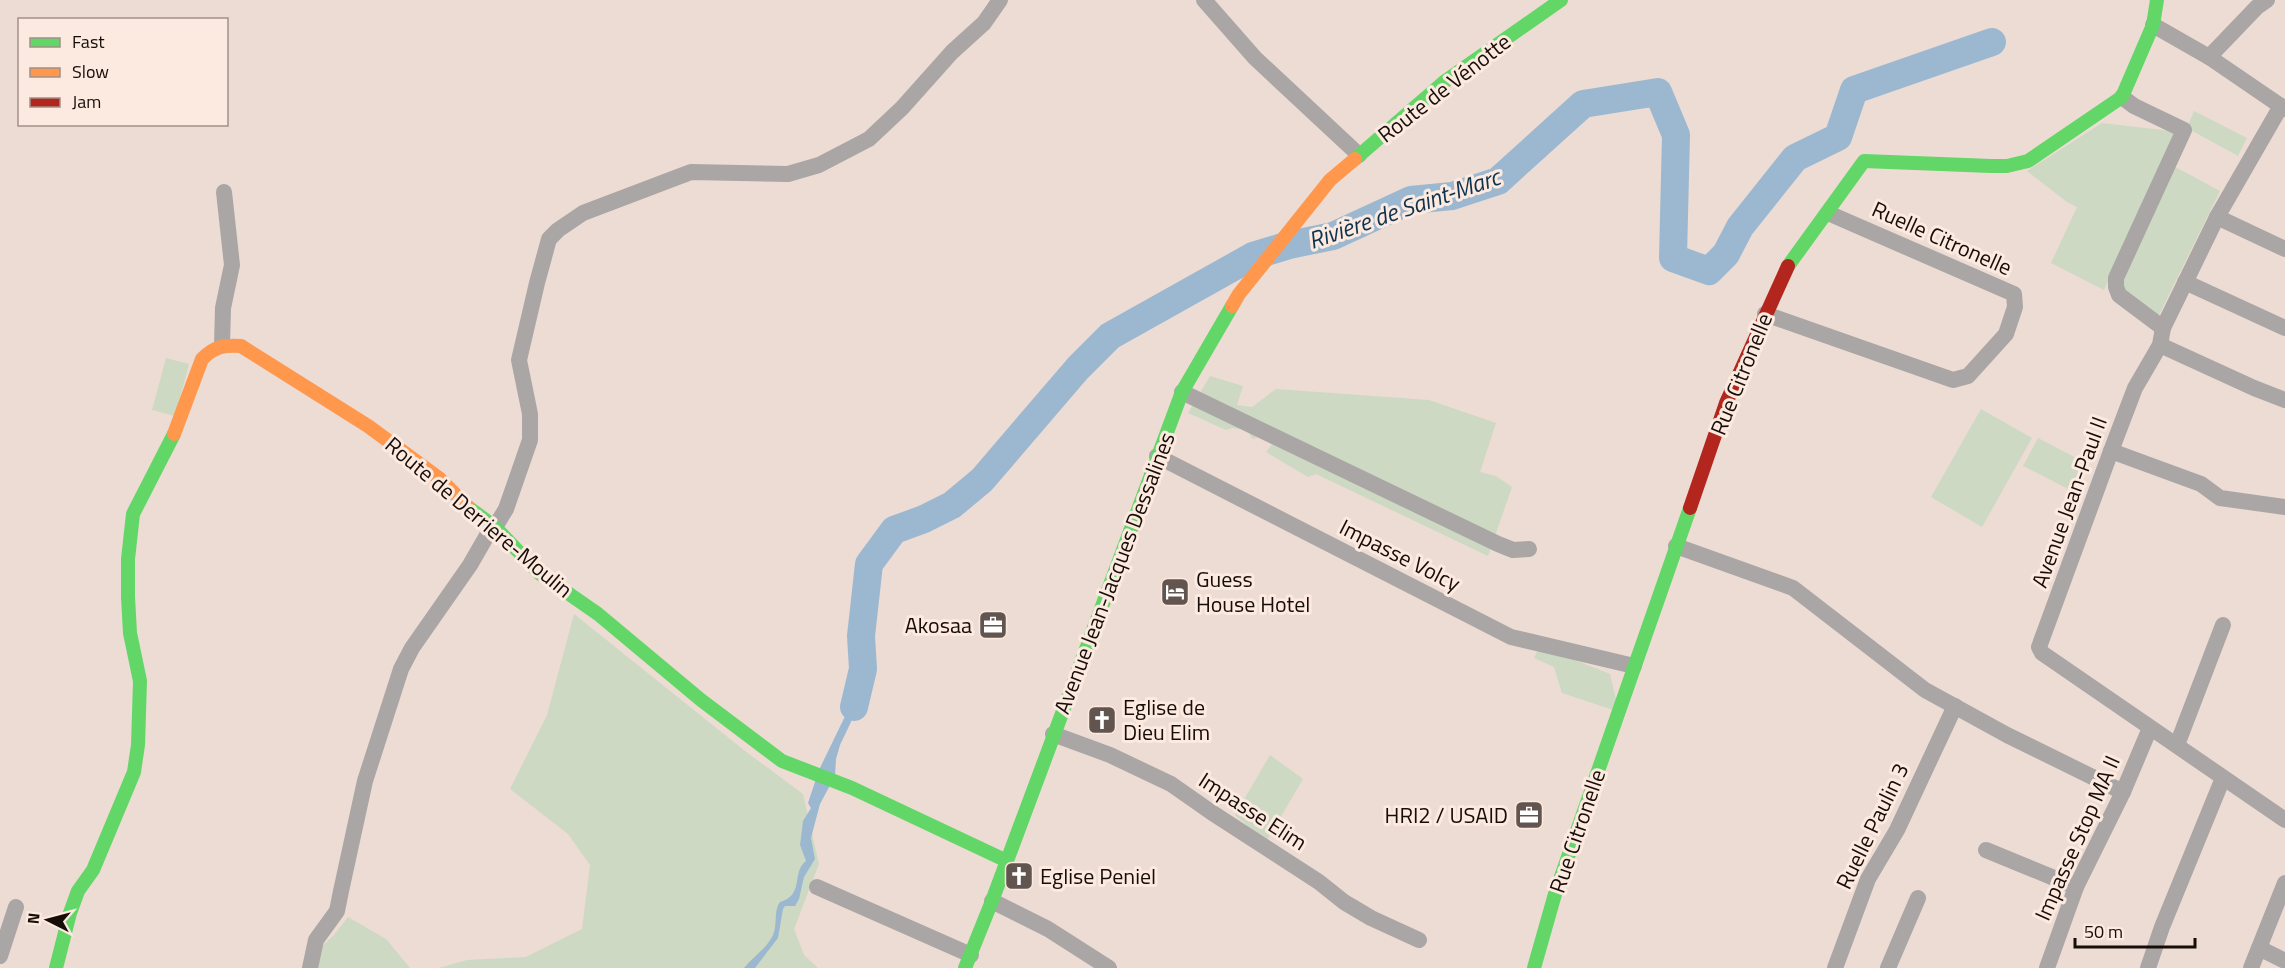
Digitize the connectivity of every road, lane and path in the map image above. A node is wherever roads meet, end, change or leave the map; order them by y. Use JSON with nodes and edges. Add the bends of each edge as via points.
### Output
{"nodes":[{"id":1,"x":1000,"y":0,"type":"edge"},
{"id":2,"x":1204,"y":0,"type":"edge"},
{"id":3,"x":1561,"y":0,"type":"edge"},
{"id":4,"x":2157,"y":0,"type":"edge"},
{"id":5,"x":2267,"y":0,"type":"edge"},
{"id":6,"x":2152,"y":25,"type":"junction"},
{"id":7,"x":2209,"y":57,"type":"junction"},
{"id":8,"x":2122,"y":97,"type":"junction"},
{"id":9,"x":2283,"y":108,"type":"edge"},
{"id":10,"x":1359,"y":156,"type":"junction"},
{"id":11,"x":224,"y":192,"type":"dead end"},
{"id":12,"x":1310,"y":203,"type":"joint"},
{"id":13,"x":1828,"y":213,"type":"junction"},
{"id":14,"x":2217,"y":218,"type":"junction"},
{"id":15,"x":2285,"y":249,"type":"edge"},
{"id":16,"x":2185,"y":282,"type":"junction"},
{"id":17,"x":1765,"y":314,"type":"junction"},
{"id":18,"x":2285,"y":328,"type":"edge"},
{"id":19,"x":2162,"y":337,"type":"junction"},
{"id":20,"x":222,"y":345,"type":"junction"},
{"id":21,"x":1182,"y":392,"type":"junction"},
{"id":22,"x":2285,"y":400,"type":"edge"},
{"id":23,"x":2111,"y":451,"type":"junction"},
{"id":24,"x":1157,"y":456,"type":"junction"},
{"id":25,"x":2285,"y":507,"type":"edge"},
{"id":26,"x":494,"y":526,"type":"junction"},
{"id":27,"x":1676,"y":546,"type":"junction"},
{"id":28,"x":1529,"y":549,"type":"dead end"},
{"id":29,"x":2223,"y":625,"type":"dead end"},
{"id":30,"x":1634,"y":666,"type":"junction"},
{"id":31,"x":1955,"y":705,"type":"junction"},
{"id":32,"x":2150,"y":728,"type":"junction"},
{"id":33,"x":1053,"y":734,"type":"junction"},
{"id":34,"x":2178,"y":746,"type":"junction"},
{"id":35,"x":2223,"y":778,"type":"junction"},
{"id":36,"x":2123,"y":792,"type":"junction"},
{"id":37,"x":2285,"y":820,"type":"edge"},
{"id":38,"x":1986,"y":850,"type":"dead end"},
{"id":39,"x":1007,"y":861,"type":"junction"},
{"id":40,"x":2285,"y":883,"type":"edge"},
{"id":41,"x":817,"y":887,"type":"dead end"},
{"id":42,"x":2076,"y":887,"type":"junction"},
{"id":43,"x":1918,"y":898,"type":"dead end"},
{"id":44,"x":992,"y":901,"type":"junction"},
{"id":45,"x":16,"y":907,"type":"dead end"},
{"id":46,"x":1419,"y":940,"type":"dead end"},
{"id":47,"x":2259,"y":948,"type":"junction"},
{"id":48,"x":313,"y":949,"type":"junction"},
{"id":49,"x":0,"y":956,"type":"edge"},
{"id":50,"x":2285,"y":961,"type":"edge"},
{"id":51,"x":968,"y":962,"type":"edge"},
{"id":52,"x":56,"y":968,"type":"edge"},
{"id":53,"x":300,"y":968,"type":"edge"},
{"id":54,"x":310,"y":968,"type":"edge"},
{"id":55,"x":1109,"y":968,"type":"edge"},
{"id":56,"x":1534,"y":968,"type":"edge"},
{"id":57,"x":1835,"y":968,"type":"edge"},
{"id":58,"x":1888,"y":968,"type":"edge"},
{"id":59,"x":2047,"y":968,"type":"edge"},
{"id":60,"x":2148,"y":968,"type":"edge"},
{"id":61,"x":2251,"y":968,"type":"edge"}],
"edges":[{"from":1,"to":26,"type":"street","via":[[984,23],[869,139],[819,165],[788,174],[691,172],[583,213],[549,239],[519,360],[530,414],[530,440],[506,509]]},
{"from":2,"to":10,"type":"street","via":[[1255,58]]},
{"from":3,"to":10,"type":"street","name":"Route de Vénotte","via":[[1444,82]]},
{"from":4,"to":6,"type":"street"},
{"from":5,"to":7,"type":"street"},
{"from":6,"to":7,"type":"street"},
{"from":6,"to":8,"type":"street"},
{"from":7,"to":9,"type":"street"},
{"from":8,"to":13,"type":"street","name":"Rue Citronelle","via":[[2028,161],[2007,166],[1864,161]]},
{"from":8,"to":19,"type":"street","via":[[2184,130],[2116,278],[2119,295]]},
{"from":9,"to":14,"type":"street","name":"Avenue Jean-Paul II"},
{"from":10,"to":12,"type":"street","name":"Route de Vénotte"},
{"from":11,"to":20,"type":"street","via":[[232,265],[223,308]]},
{"from":12,"to":21,"type":"street","name":"Avenue Jean-Jacques Dessalines","via":[[1239,294]]},
{"from":13,"to":17,"type":"street","name":"Rue Citronelle","via":[[1785,270]]},
{"from":13,"to":17,"type":"street","name":"Ruelle Citronelle","via":[[2014,294],[2015,307],[2006,334],[1968,376],[1953,381]]},
{"from":14,"to":15,"type":"street"},
{"from":14,"to":16,"type":"street","name":"Avenue Jean-Paul II"},
{"from":16,"to":18,"type":"street"},
{"from":16,"to":19,"type":"street","name":"Avenue Jean-Paul II"},
{"from":17,"to":27,"type":"street","name":"Rue Citronelle","via":[[1726,403]]},
{"from":19,"to":22,"type":"street","via":[[2253,388]]},
{"from":19,"to":23,"type":"street","name":"Avenue Jean-Paul II","via":[[2135,388]]},
{"from":20,"to":26,"type":"street","name":"Route de Derriere-Moulin","via":[[241,346],[368,426],[440,479]]},
{"from":20,"to":52,"type":"street","via":[[202,359],[176,431],[133,514],[128,597],[130,633],[140,681],[134,772],[93,870],[78,891]]},
{"from":21,"to":24,"type":"street","name":"Avenue Jean-Jacques Dessalines"},
{"from":21,"to":28,"type":"street","via":[[1498,544],[1513,550]]},
{"from":23,"to":25,"type":"street","via":[[2201,483],[2220,498]]},
{"from":23,"to":32,"type":"street","name":"Avenue Jean-Paul II","via":[[2039,647],[2042,653]]},
{"from":24,"to":30,"type":"street","name":"Impasse Volcy","via":[[1511,637]]},
{"from":24,"to":33,"type":"street","name":"Avenue Jean-Jacques Dessalines"},
{"from":26,"to":39,"type":"street","name":"Route de Derriere-Moulin","via":[[539,573],[598,614],[700,700],[774,755]]},
{"from":26,"to":48,"type":"street","via":[[401,669],[365,781],[340,905]]},
{"from":27,"to":30,"type":"street","name":"Rue Citronelle"},
{"from":27,"to":31,"type":"street","via":[[1793,588],[1925,690]]},
{"from":29,"to":34,"type":"street"},
{"from":30,"to":56,"type":"street","name":"Rue Citronelle","via":[[1555,894]]},
{"from":31,"to":36,"type":"street"},
{"from":31,"to":57,"type":"street","name":"Ruelle Paulin 3","via":[[1897,830],[1868,879]]},
{"from":32,"to":34,"type":"street","name":"Avenue Jean-Paul II"},
{"from":32,"to":36,"type":"street","name":"Impasse Stop MA II"},
{"from":33,"to":39,"type":"street","name":"Avenue Jean-Jacques Dessalines"},
{"from":33,"to":46,"type":"street","name":"Impasse Elim","via":[[1171,784],[1344,902]]},
{"from":34,"to":35,"type":"street","name":"Avenue Jean-Paul II"},
{"from":35,"to":37,"type":"street","name":"Avenue Jean-Paul II"},
{"from":35,"to":60,"type":"street"},
{"from":36,"to":42,"type":"street","name":"Impasse Stop MA II"},
{"from":38,"to":42,"type":"street"},
{"from":39,"to":44,"type":"street","name":"Avenue Jean-Jacques Dessalines"},
{"from":40,"to":47,"type":"street"},
{"from":41,"to":51,"type":"street"},
{"from":42,"to":59,"type":"street","name":"Impasse Stop MA II"},
{"from":43,"to":58,"type":"street"},
{"from":44,"to":51,"type":"street","name":"Avenue Jean-Jacques Dessalines"},
{"from":44,"to":55,"type":"street","via":[[1048,929]]},
{"from":45,"to":49,"type":"street"},
{"from":47,"to":50,"type":"street"},
{"from":47,"to":61,"type":"street"},
{"from":48,"to":53,"type":"street"},
{"from":48,"to":54,"type":"street"}]}
